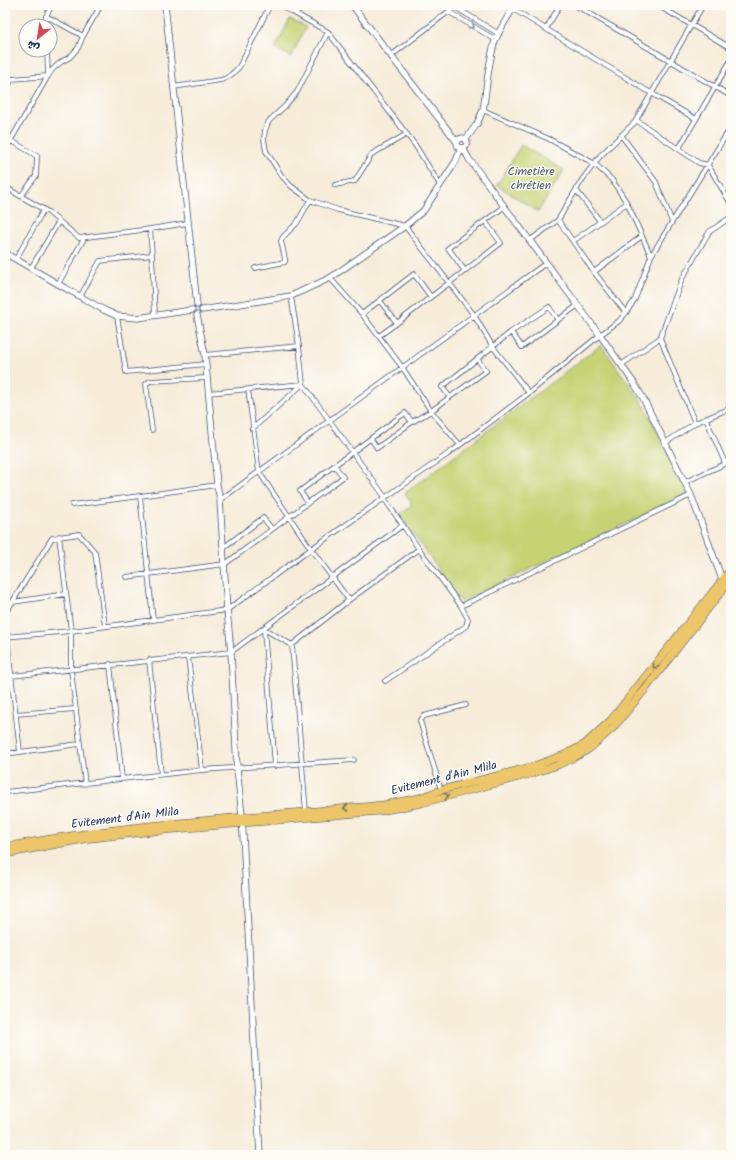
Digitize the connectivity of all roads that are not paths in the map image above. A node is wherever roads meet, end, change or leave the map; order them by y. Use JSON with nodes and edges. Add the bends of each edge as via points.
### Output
{"nodes":[{"id":1,"x":52,"y":5,"type":"edge"},
{"id":2,"x":101,"y":5,"type":"edge"},
{"id":3,"x":165,"y":5,"type":"edge"},
{"id":4,"x":270,"y":5,"type":"edge"},
{"id":5,"x":280,"y":5,"type":"edge"},
{"id":6,"x":352,"y":5,"type":"edge"},
{"id":7,"x":560,"y":5,"type":"edge"},
{"id":8,"x":575,"y":5,"type":"edge"},
{"id":9,"x":657,"y":5,"type":"edge"},
{"id":10,"x":703,"y":5,"type":"edge"},
{"id":11,"x":456,"y":6,"type":"edge"},
{"id":12,"x":514,"y":7,"type":"edge"},
{"id":13,"x":449,"y":12,"type":"junction"},
{"id":14,"x":46,"y":16,"type":"joint"},
{"id":15,"x":691,"y":25,"type":"junction"},
{"id":16,"x":546,"y":29,"type":"junction"},
{"id":17,"x":328,"y":32,"type":"junction"},
{"id":18,"x":499,"y":34,"type":"junction"},
{"id":19,"x":83,"y":36,"type":"junction"},
{"id":20,"x":496,"y":40,"type":"junction"},
{"id":21,"x":731,"y":48,"type":"edge"},
{"id":22,"x":392,"y":55,"type":"junction"},
{"id":23,"x":47,"y":58,"type":"edge"},
{"id":24,"x":731,"y":60,"type":"edge"},
{"id":25,"x":670,"y":61,"type":"junction"},
{"id":26,"x":5,"y":75,"type":"edge"},
{"id":27,"x":48,"y":76,"type":"junction"},
{"id":28,"x":12,"y":79,"type":"junction"},
{"id":29,"x":173,"y":87,"type":"junction"},
{"id":30,"x":715,"y":87,"type":"junction"},
{"id":31,"x":5,"y":91,"type":"edge"},
{"id":32,"x":651,"y":93,"type":"junction"},
{"id":33,"x":731,"y":96,"type":"edge"},
{"id":34,"x":483,"y":110,"type":"junction"},
{"id":35,"x":696,"y":119,"type":"junction"},
{"id":36,"x":636,"y":120,"type":"junction"},
{"id":37,"x":731,"y":127,"type":"edge"},
{"id":38,"x":407,"y":134,"type":"junction"},
{"id":39,"x":621,"y":135,"type":"junction"},
{"id":40,"x":5,"y":137,"type":"edge"},
{"id":41,"x":11,"y":140,"type":"junction"},
{"id":42,"x":466,"y":140,"type":"junction"},
{"id":43,"x":457,"y":142,"type":"junction"},
{"id":44,"x":462,"y":148,"type":"junction"},
{"id":45,"x":679,"y":148,"type":"junction"},
{"id":46,"x":5,"y":150,"type":"edge"},
{"id":47,"x":595,"y":164,"type":"junction"},
{"id":48,"x":708,"y":165,"type":"junction"},
{"id":49,"x":335,"y":185,"type":"dead end"},
{"id":50,"x":440,"y":185,"type":"junction"},
{"id":51,"x":5,"y":187,"type":"edge"},
{"id":52,"x":576,"y":190,"type":"junction"},
{"id":53,"x":21,"y":196,"type":"junction"},
{"id":54,"x":310,"y":200,"type":"junction"},
{"id":55,"x":627,"y":203,"type":"junction"},
{"id":56,"x":731,"y":204,"type":"edge"},
{"id":57,"x":504,"y":207,"type":"junction"},
{"id":58,"x":44,"y":210,"type":"junction"},
{"id":59,"x":731,"y":217,"type":"edge"},
{"id":60,"x":558,"y":220,"type":"junction"},
{"id":61,"x":600,"y":220,"type":"junction"},
{"id":62,"x":484,"y":221,"type":"junction"},
{"id":63,"x":59,"y":222,"type":"junction"},
{"id":64,"x":672,"y":222,"type":"junction"},
{"id":65,"x":188,"y":223,"type":"junction"},
{"id":66,"x":405,"y":226,"type":"junction"},
{"id":67,"x":150,"y":229,"type":"junction"},
{"id":68,"x":642,"y":236,"type":"junction"},
{"id":69,"x":85,"y":237,"type":"junction"},
{"id":70,"x":529,"y":241,"type":"junction"},
{"id":71,"x":573,"y":241,"type":"junction"},
{"id":72,"x":5,"y":252,"type":"edge"},
{"id":73,"x":152,"y":255,"type":"junction"},
{"id":74,"x":651,"y":256,"type":"junction"},
{"id":75,"x":16,"y":259,"type":"junction"},
{"id":76,"x":546,"y":263,"type":"junction"},
{"id":77,"x":31,"y":268,"type":"junction"},
{"id":78,"x":255,"y":268,"type":"dead end"},
{"id":79,"x":465,"y":271,"type":"junction"},
{"id":80,"x":594,"y":272,"type":"junction"},
{"id":81,"x":330,"y":278,"type":"junction"},
{"id":82,"x":450,"y":283,"type":"junction"},
{"id":83,"x":58,"y":284,"type":"junction"},
{"id":84,"x":290,"y":296,"type":"junction"},
{"id":85,"x":80,"y":297,"type":"junction"},
{"id":86,"x":431,"y":297,"type":"junction"},
{"id":87,"x":380,"y":301,"type":"junction"},
{"id":88,"x":197,"y":305,"type":"junction"},
{"id":89,"x":578,"y":305,"type":"junction"},
{"id":90,"x":192,"y":310,"type":"junction"},
{"id":91,"x":202,"y":310,"type":"junction"},
{"id":92,"x":626,"y":313,"type":"junction"},
{"id":93,"x":362,"y":314,"type":"junction"},
{"id":94,"x":197,"y":315,"type":"junction"},
{"id":95,"x":474,"y":315,"type":"junction"},
{"id":96,"x":117,"y":316,"type":"junction"},
{"id":97,"x":155,"y":316,"type":"junction"},
{"id":98,"x":558,"y":320,"type":"junction"},
{"id":99,"x":396,"y":322,"type":"junction"},
{"id":100,"x":511,"y":332,"type":"junction"},
{"id":101,"x":600,"y":335,"type":"junction"},
{"id":102,"x":379,"y":336,"type":"junction"},
{"id":103,"x":660,"y":338,"type":"junction"},
{"id":104,"x":299,"y":346,"type":"junction"},
{"id":105,"x":493,"y":347,"type":"junction"},
{"id":106,"x":206,"y":355,"type":"junction"},
{"id":107,"x":478,"y":360,"type":"junction"},
{"id":108,"x":206,"y":364,"type":"junction"},
{"id":109,"x":621,"y":365,"type":"junction"},
{"id":110,"x":402,"y":367,"type":"junction"},
{"id":111,"x":207,"y":378,"type":"junction"},
{"id":112,"x":303,"y":384,"type":"junction"},
{"id":113,"x":248,"y":389,"type":"junction"},
{"id":114,"x":208,"y":393,"type":"junction"},
{"id":115,"x":529,"y":393,"type":"junction"},
{"id":116,"x":450,"y":397,"type":"junction"},
{"id":117,"x":731,"y":408,"type":"edge"},
{"id":118,"x":432,"y":411,"type":"junction"},
{"id":119,"x":706,"y":419,"type":"junction"},
{"id":120,"x":330,"y":420,"type":"junction"},
{"id":121,"x":412,"y":422,"type":"junction"},
{"id":122,"x":695,"y":423,"type":"junction"},
{"id":123,"x":252,"y":429,"type":"junction"},
{"id":124,"x":152,"y":430,"type":"dead end"},
{"id":125,"x":371,"y":439,"type":"junction"},
{"id":126,"x":665,"y":442,"type":"junction"},
{"id":127,"x":460,"y":445,"type":"junction"},
{"id":128,"x":354,"y":452,"type":"junction"},
{"id":129,"x":731,"y":461,"type":"edge"},
{"id":130,"x":725,"y":463,"type":"junction"},
{"id":131,"x":335,"y":466,"type":"junction"},
{"id":132,"x":259,"y":472,"type":"junction"},
{"id":133,"x":685,"y":482,"type":"junction"},
{"id":134,"x":217,"y":485,"type":"junction"},
{"id":135,"x":691,"y":495,"type":"junction"},
{"id":136,"x":140,"y":496,"type":"junction"},
{"id":137,"x":385,"y":497,"type":"junction"},
{"id":138,"x":220,"y":500,"type":"junction"},
{"id":139,"x":308,"y":503,"type":"junction"},
{"id":140,"x":72,"y":505,"type":"dead end"},
{"id":141,"x":289,"y":517,"type":"junction"},
{"id":142,"x":403,"y":525,"type":"junction"},
{"id":143,"x":272,"y":529,"type":"junction"},
{"id":144,"x":59,"y":536,"type":"junction"},
{"id":145,"x":224,"y":547,"type":"junction"},
{"id":146,"x":311,"y":549,"type":"junction"},
{"id":147,"x":419,"y":549,"type":"junction"},
{"id":148,"x":225,"y":564,"type":"junction"},
{"id":149,"x":731,"y":569,"type":"edge"},
{"id":150,"x":148,"y":574,"type":"junction"},
{"id":151,"x":332,"y":576,"type":"junction"},
{"id":152,"x":126,"y":577,"type":"dead end"},
{"id":153,"x":727,"y":581,"type":"edge"},
{"id":154,"x":66,"y":594,"type":"junction"},
{"id":155,"x":349,"y":600,"type":"junction"},
{"id":156,"x":13,"y":602,"type":"junction"},
{"id":157,"x":461,"y":606,"type":"junction"},
{"id":158,"x":227,"y":610,"type":"junction"},
{"id":159,"x":5,"y":614,"type":"edge"},
{"id":160,"x":153,"y":620,"type":"junction"},
{"id":161,"x":105,"y":626,"type":"junction"},
{"id":162,"x":264,"y":629,"type":"junction"},
{"id":163,"x":70,"y":631,"type":"junction"},
{"id":164,"x":6,"y":637,"type":"edge"},
{"id":165,"x":292,"y":645,"type":"junction"},
{"id":166,"x":231,"y":652,"type":"junction"},
{"id":167,"x":188,"y":657,"type":"junction"},
{"id":168,"x":149,"y":660,"type":"junction"},
{"id":169,"x":110,"y":664,"type":"junction"},
{"id":170,"x":71,"y":670,"type":"junction"},
{"id":171,"x":11,"y":676,"type":"junction"},
{"id":172,"x":385,"y":681,"type":"dead end"},
{"id":173,"x":466,"y":705,"type":"dead end"},
{"id":174,"x":75,"y":709,"type":"junction"},
{"id":175,"x":16,"y":714,"type":"junction"},
{"id":176,"x":79,"y":744,"type":"junction"},
{"id":177,"x":20,"y":752,"type":"junction"},
{"id":178,"x":5,"y":754,"type":"edge"},
{"id":179,"x":354,"y":760,"type":"dead end"},
{"id":180,"x":301,"y":764,"type":"junction"},
{"id":181,"x":275,"y":766,"type":"junction"},
{"id":182,"x":237,"y":768,"type":"junction"},
{"id":183,"x":202,"y":770,"type":"junction"},
{"id":184,"x":161,"y":774,"type":"junction"},
{"id":185,"x":122,"y":779,"type":"junction"},
{"id":186,"x":85,"y":784,"type":"junction"},
{"id":187,"x":441,"y":790,"type":"junction"},
{"id":188,"x":5,"y":792,"type":"edge"},
{"id":189,"x":306,"y":812,"type":"junction"},
{"id":190,"x":242,"y":819,"type":"junction"},
{"id":191,"x":5,"y":847,"type":"edge"},
{"id":192,"x":5,"y":854,"type":"edge"},
{"id":193,"x":260,"y":1155,"type":"edge"}],
"edges":[{"from":1,"to":14,"type":"street"},
{"from":2,"to":19,"type":"street"},
{"from":3,"to":29,"type":"street"},
{"from":4,"to":29,"type":"street","via":[[239,67],[227,78]]},
{"from":5,"to":17,"type":"street"},
{"from":6,"to":22,"type":"street"},
{"from":7,"to":16,"type":"street"},
{"from":8,"to":25,"type":"street"},
{"from":9,"to":15,"type":"street"},
{"from":10,"to":15,"type":"street"},
{"from":11,"to":13,"type":"street"},
{"from":11,"to":18,"type":"street"},
{"from":12,"to":16,"type":"street"},
{"from":12,"to":18,"type":"street"},
{"from":13,"to":20,"type":"street","one_way":true},
{"from":13,"to":22,"type":"street"},
{"from":14,"to":19,"type":"street"},
{"from":15,"to":21,"type":"street"},
{"from":15,"to":25,"type":"street"},
{"from":16,"to":32,"type":"street"},
{"from":17,"to":38,"type":"street"},
{"from":17,"to":54,"type":"street","via":[[296,92],[269,121],[264,139],[266,150],[281,175]]},
{"from":18,"to":20,"type":"street"},
{"from":19,"to":27,"type":"street","via":[[70,58],[61,62]]},
{"from":20,"to":34,"type":"street"},
{"from":22,"to":43,"type":"street"},
{"from":23,"to":27,"type":"street"},
{"from":24,"to":30,"type":"street"},
{"from":25,"to":30,"type":"street"},
{"from":25,"to":32,"type":"street"},
{"from":26,"to":28,"type":"street"},
{"from":27,"to":28,"type":"street"},
{"from":27,"to":41,"type":"street"},
{"from":28,"to":31,"type":"street"},
{"from":29,"to":65,"type":"street"},
{"from":30,"to":33,"type":"street"},
{"from":30,"to":35,"type":"street"},
{"from":32,"to":35,"type":"street"},
{"from":32,"to":36,"type":"street"},
{"from":34,"to":42,"type":"street"},
{"from":34,"to":47,"type":"street","via":[[548,139]]},
{"from":35,"to":45,"type":"street"},
{"from":36,"to":39,"type":"street"},
{"from":36,"to":45,"type":"street"},
{"from":37,"to":48,"type":"street"},
{"from":38,"to":49,"type":"street","via":[[372,154],[355,181]]},
{"from":38,"to":50,"type":"street"},
{"from":39,"to":47,"type":"street"},
{"from":39,"to":64,"type":"street","via":[[656,182]]},
{"from":40,"to":41,"type":"street"},
{"from":41,"to":46,"type":"street"},
{"from":41,"to":53,"type":"street","via":[[37,156],[36,176]]},
{"from":42,"to":43,"type":"street","via":[[462,138]]},
{"from":42,"to":44,"type":"street","via":[[467,145]]},
{"from":43,"to":44,"type":"street"},
{"from":44,"to":50,"type":"street"},
{"from":44,"to":57,"type":"street"},
{"from":45,"to":48,"type":"street","via":[[699,164]]},
{"from":47,"to":52,"type":"street"},
{"from":47,"to":55,"type":"street","via":[[612,180]]},
{"from":48,"to":56,"type":"street"},
{"from":48,"to":64,"type":"street"},
{"from":50,"to":66,"type":"street","via":[[426,207]]},
{"from":51,"to":53,"type":"street"},
{"from":52,"to":60,"type":"street"},
{"from":52,"to":61,"type":"street"},
{"from":53,"to":58,"type":"street"},
{"from":54,"to":66,"type":"street","via":[[338,210]]},
{"from":54,"to":78,"type":"street","via":[[297,224],[281,241],[285,262]]},
{"from":55,"to":61,"type":"street"},
{"from":55,"to":68,"type":"street"},
{"from":57,"to":62,"type":"street"},
{"from":57,"to":70,"type":"street"},
{"from":58,"to":63,"type":"street"},
{"from":58,"to":75,"type":"street"},
{"from":59,"to":103,"type":"street","via":[[709,232],[693,259],[682,279]]},
{"from":60,"to":70,"type":"street"},
{"from":60,"to":71,"type":"street"},
{"from":61,"to":71,"type":"street"},
{"from":62,"to":79,"type":"street","via":[[501,243]]},
{"from":62,"to":79,"type":"street","via":[[448,248]]},
{"from":63,"to":69,"type":"street","via":[[79,238]]},
{"from":63,"to":77,"type":"street"},
{"from":64,"to":74,"type":"street"},
{"from":65,"to":67,"type":"street"},
{"from":65,"to":88,"type":"street"},
{"from":66,"to":81,"type":"street"},
{"from":66,"to":82,"type":"street"},
{"from":67,"to":69,"type":"street"},
{"from":67,"to":73,"type":"street"},
{"from":68,"to":74,"type":"street"},
{"from":68,"to":80,"type":"street"},
{"from":69,"to":83,"type":"street"},
{"from":70,"to":76,"type":"street"},
{"from":71,"to":80,"type":"street"},
{"from":72,"to":75,"type":"street"},
{"from":73,"to":85,"type":"street","via":[[100,261]]},
{"from":73,"to":97,"type":"street"},
{"from":74,"to":92,"type":"street","via":[[635,299]]},
{"from":75,"to":77,"type":"street"},
{"from":76,"to":89,"type":"street"},
{"from":76,"to":95,"type":"street"},
{"from":77,"to":83,"type":"street"},
{"from":79,"to":82,"type":"street"},
{"from":80,"to":92,"type":"street"},
{"from":81,"to":84,"type":"street"},
{"from":81,"to":93,"type":"street"},
{"from":82,"to":86,"type":"street"},
{"from":82,"to":95,"type":"street"},
{"from":83,"to":85,"type":"street"},
{"from":84,"to":91,"type":"street"},
{"from":84,"to":104,"type":"street"},
{"from":85,"to":96,"type":"street"},
{"from":86,"to":87,"type":"street","via":[[414,274]]},
{"from":86,"to":99,"type":"street"},
{"from":87,"to":93,"type":"street"},
{"from":87,"to":99,"type":"street"},
{"from":88,"to":90,"type":"street"},
{"from":88,"to":91,"type":"street","via":[[201,306]]},
{"from":89,"to":98,"type":"street"},
{"from":89,"to":101,"type":"street"},
{"from":90,"to":94,"type":"street"},
{"from":90,"to":97,"type":"street"},
{"from":91,"to":94,"type":"street","via":[[201,314]]},
{"from":92,"to":101,"type":"street"},
{"from":93,"to":102,"type":"street"},
{"from":94,"to":106,"type":"street"},
{"from":95,"to":105,"type":"street"},
{"from":95,"to":110,"type":"street"},
{"from":96,"to":97,"type":"street"},
{"from":96,"to":108,"type":"street","via":[[126,372]]},
{"from":98,"to":100,"type":"street","via":[[549,308]]},
{"from":98,"to":100,"type":"street","via":[[522,347]]},
{"from":99,"to":102,"type":"street"},
{"from":100,"to":105,"type":"street"},
{"from":101,"to":109,"type":"street"},
{"from":101,"to":115,"type":"street"},
{"from":102,"to":110,"type":"street"},
{"from":103,"to":109,"type":"street"},
{"from":103,"to":122,"type":"street"},
{"from":104,"to":106,"type":"street"},
{"from":104,"to":112,"type":"street"},
{"from":105,"to":107,"type":"street"},
{"from":105,"to":115,"type":"street"},
{"from":106,"to":108,"type":"street"},
{"from":107,"to":116,"type":"street","via":[[442,387]]},
{"from":107,"to":116,"type":"street","via":[[486,371]]},
{"from":108,"to":111,"type":"street"},
{"from":109,"to":126,"type":"street","via":[[643,398]]},
{"from":110,"to":118,"type":"street"},
{"from":110,"to":120,"type":"street"},
{"from":111,"to":114,"type":"street"},
{"from":111,"to":124,"type":"street","via":[[150,381],[146,384]]},
{"from":112,"to":113,"type":"street"},
{"from":112,"to":120,"type":"street"},
{"from":112,"to":123,"type":"street"},
{"from":113,"to":114,"type":"street"},
{"from":113,"to":123,"type":"street"},
{"from":114,"to":134,"type":"street"},
{"from":115,"to":127,"type":"street"},
{"from":116,"to":118,"type":"street"},
{"from":117,"to":119,"type":"street"},
{"from":118,"to":121,"type":"street"},
{"from":118,"to":127,"type":"street"},
{"from":119,"to":122,"type":"street"},
{"from":119,"to":130,"type":"street"},
{"from":120,"to":128,"type":"street"},
{"from":120,"to":132,"type":"street"},
{"from":121,"to":125,"type":"street","via":[[405,413]]},
{"from":121,"to":125,"type":"street","via":[[377,448]]},
{"from":122,"to":126,"type":"street"},
{"from":123,"to":132,"type":"street"},
{"from":125,"to":128,"type":"street"},
{"from":126,"to":133,"type":"street"},
{"from":127,"to":137,"type":"street"},
{"from":128,"to":131,"type":"street"},
{"from":128,"to":137,"type":"street"},
{"from":129,"to":130,"type":"street"},
{"from":130,"to":133,"type":"street"},
{"from":131,"to":139,"type":"street","via":[[343,477]]},
{"from":131,"to":139,"type":"street","via":[[300,491]]},
{"from":132,"to":138,"type":"street"},
{"from":132,"to":141,"type":"street"},
{"from":133,"to":135,"type":"street"},
{"from":134,"to":136,"type":"street"},
{"from":134,"to":138,"type":"street"},
{"from":135,"to":153,"type":"street"},
{"from":135,"to":157,"type":"street"},
{"from":136,"to":140,"type":"street"},
{"from":136,"to":150,"type":"street"},
{"from":137,"to":142,"type":"street"},
{"from":137,"to":146,"type":"street"},
{"from":138,"to":145,"type":"street"},
{"from":139,"to":141,"type":"street"},
{"from":141,"to":143,"type":"street"},
{"from":141,"to":146,"type":"street"},
{"from":142,"to":147,"type":"street"},
{"from":142,"to":151,"type":"street"},
{"from":143,"to":145,"type":"street","via":[[263,518]]},
{"from":143,"to":148,"type":"street"},
{"from":144,"to":154,"type":"street"},
{"from":144,"to":156,"type":"street","via":[[52,538]]},
{"from":144,"to":161,"type":"street","via":[[79,534],[95,552]]},
{"from":145,"to":148,"type":"street"},
{"from":146,"to":151,"type":"street"},
{"from":146,"to":158,"type":"street"},
{"from":147,"to":155,"type":"street"},
{"from":147,"to":157,"type":"street"},
{"from":148,"to":150,"type":"street"},
{"from":148,"to":158,"type":"street"},
{"from":149,"to":153,"type":"highway","name":"Evitement d'Ain Mlila"},
{"from":150,"to":152,"type":"street"},
{"from":150,"to":160,"type":"street"},
{"from":151,"to":155,"type":"street"},
{"from":151,"to":162,"type":"street"},
{"from":153,"to":187,"type":"highway","name":"Evitement d'Ain Mlila","one_way":true,"via":[[611,720],[585,744],[531,767]]},
{"from":190,"to":153,"type":"highway","name":"Evitement d'Ain Mlila","one_way":true,"via":[[360,814],[402,808],[534,773],[575,757],[589,749],[613,728]]},
{"from":154,"to":156,"type":"street"},
{"from":154,"to":163,"type":"street"},
{"from":155,"to":165,"type":"street"},
{"from":156,"to":159,"type":"street"},
{"from":157,"to":172,"type":"street","via":[[468,619],[466,626]]},
{"from":158,"to":160,"type":"street"},
{"from":158,"to":166,"type":"street"},
{"from":160,"to":161,"type":"street"},
{"from":161,"to":163,"type":"street"},
{"from":162,"to":165,"type":"street"},
{"from":162,"to":166,"type":"street"},
{"from":162,"to":181,"type":"street"},
{"from":163,"to":164,"type":"street"},
{"from":163,"to":170,"type":"street"},
{"from":164,"to":171,"type":"street"},
{"from":165,"to":180,"type":"street"},
{"from":166,"to":167,"type":"street"},
{"from":166,"to":182,"type":"street"},
{"from":167,"to":168,"type":"street"},
{"from":167,"to":183,"type":"street"},
{"from":168,"to":169,"type":"street"},
{"from":168,"to":184,"type":"street"},
{"from":169,"to":170,"type":"street"},
{"from":169,"to":185,"type":"street"},
{"from":170,"to":171,"type":"street"},
{"from":170,"to":174,"type":"street"},
{"from":171,"to":175,"type":"street"},
{"from":173,"to":187,"type":"street","via":[[424,716],[420,721]]},
{"from":174,"to":175,"type":"street"},
{"from":174,"to":176,"type":"street"},
{"from":175,"to":177,"type":"street"},
{"from":176,"to":177,"type":"street"},
{"from":176,"to":186,"type":"street"},
{"from":177,"to":178,"type":"street"},
{"from":179,"to":180,"type":"street"},
{"from":180,"to":181,"type":"street"},
{"from":180,"to":189,"type":"street"},
{"from":181,"to":182,"type":"street"},
{"from":182,"to":183,"type":"street"},
{"from":182,"to":190,"type":"street"},
{"from":183,"to":184,"type":"street"},
{"from":184,"to":185,"type":"street"},
{"from":185,"to":186,"type":"street"},
{"from":186,"to":188,"type":"street"},
{"from":187,"to":189,"type":"highway","name":"Evitement d'Ain Mlila","one_way":true,"via":[[420,798],[394,803]]},
{"from":189,"to":190,"type":"highway","name":"Evitement d'Ain Mlila"},
{"from":190,"to":191,"type":"highway","name":"Evitement d'Ain Mlila","via":[[139,826]]},
{"from":190,"to":192,"type":"highway","name":"Evitement d'Ain Mlila","via":[[113,835]]},
{"from":190,"to":193,"type":"street"}]}
